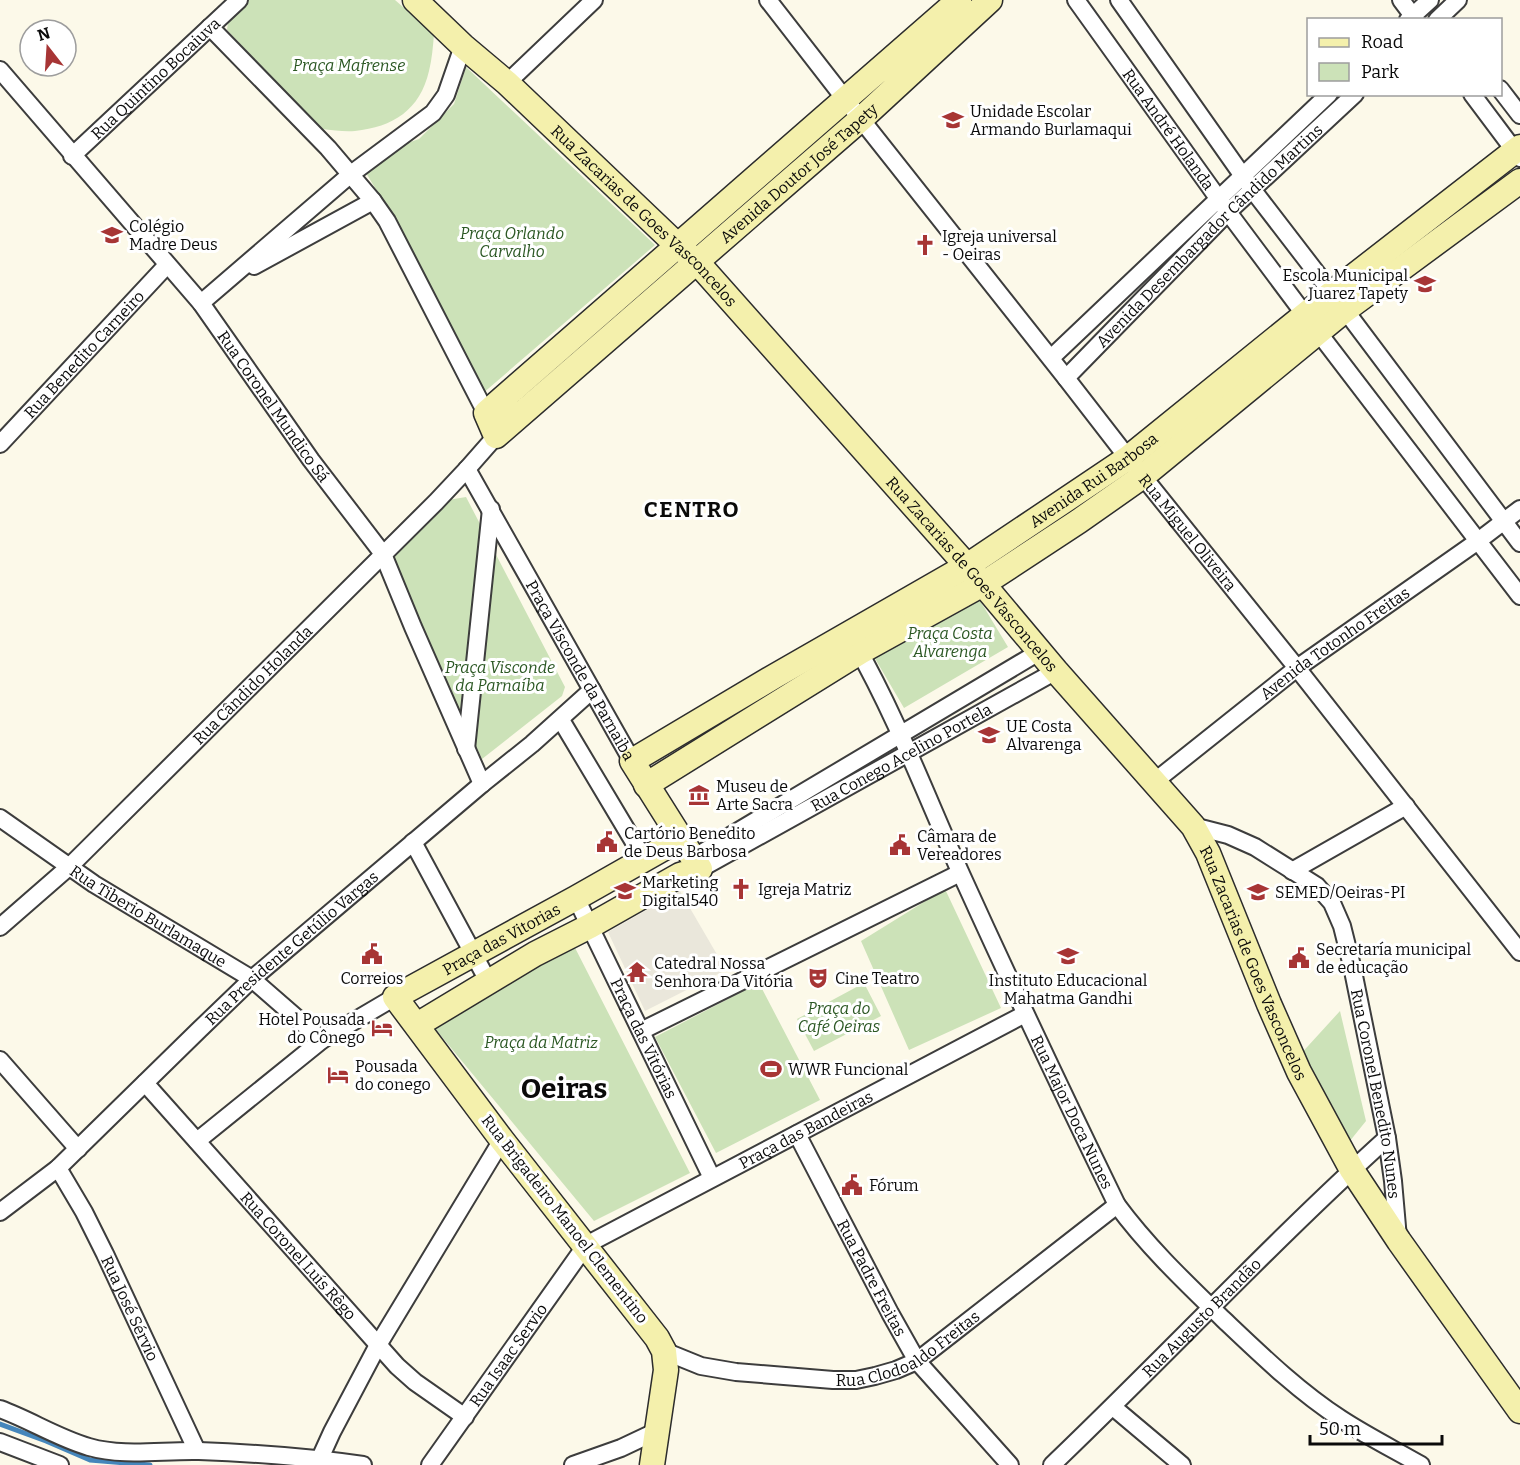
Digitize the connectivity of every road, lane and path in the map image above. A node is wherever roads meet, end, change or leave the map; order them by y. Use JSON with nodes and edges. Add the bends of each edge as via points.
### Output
{"nodes":[{"id":1,"x":239,"y":0,"type":"edge"},
{"id":2,"x":415,"y":0,"type":"edge"},
{"id":3,"x":594,"y":0,"type":"edge"},
{"id":4,"x":768,"y":0,"type":"edge"},
{"id":5,"x":959,"y":0,"type":"edge"},
{"id":6,"x":990,"y":0,"type":"edge"},
{"id":7,"x":1076,"y":0,"type":"edge"},
{"id":8,"x":1119,"y":0,"type":"edge"},
{"id":9,"x":1401,"y":0,"type":"edge"},
{"id":10,"x":1430,"y":0,"type":"edge"},
{"id":11,"x":1458,"y":0,"type":"edge"},
{"id":12,"x":1441,"y":13,"type":"edge"},
{"id":13,"x":1412,"y":18,"type":"edge"},
{"id":14,"x":210,"y":27,"type":"junction"},
{"id":15,"x":463,"y":46,"type":"junction"},
{"id":16,"x":0,"y":70,"type":"edge"},
{"id":17,"x":507,"y":83,"type":"junction"},
{"id":18,"x":1502,"y":92,"type":"edge"},
{"id":19,"x":1327,"y":96,"type":"edge"},
{"id":20,"x":1353,"y":96,"type":"edge"},
{"id":21,"x":1474,"y":96,"type":"edge"},
{"id":22,"x":845,"y":99,"type":"junction"},
{"id":23,"x":1520,"y":115,"type":"edge"},
{"id":24,"x":861,"y":119,"type":"junction"},
{"id":25,"x":1518,"y":152,"type":"edge"},
{"id":26,"x":72,"y":156,"type":"junction"},
{"id":27,"x":351,"y":174,"type":"junction"},
{"id":28,"x":1520,"y":181,"type":"edge"},
{"id":29,"x":1247,"y":182,"type":"junction"},
{"id":30,"x":373,"y":201,"type":"junction"},
{"id":31,"x":1223,"y":205,"type":"junction"},
{"id":32,"x":687,"y":254,"type":"junction"},
{"id":33,"x":167,"y":265,"type":"junction"},
{"id":34,"x":225,"y":283,"type":"junction"},
{"id":35,"x":1338,"y":302,"type":"junction"},
{"id":36,"x":201,"y":303,"type":"junction"},
{"id":37,"x":1311,"y":323,"type":"junction"},
{"id":38,"x":1051,"y":358,"type":"junction"},
{"id":39,"x":1066,"y":378,"type":"junction"},
{"id":40,"x":486,"y":413,"type":"junction"},
{"id":41,"x":496,"y":436,"type":"junction"},
{"id":42,"x":0,"y":444,"type":"edge"},
{"id":43,"x":1135,"y":467,"type":"junction"},
{"id":44,"x":468,"y":469,"type":"junction"},
{"id":45,"x":491,"y":509,"type":"junction"},
{"id":46,"x":1520,"y":509,"type":"edge"},
{"id":47,"x":1504,"y":522,"type":"junction"},
{"id":48,"x":1478,"y":541,"type":"junction"},
{"id":49,"x":1520,"y":543,"type":"edge"},
{"id":50,"x":383,"y":554,"type":"junction"},
{"id":51,"x":975,"y":575,"type":"junction"},
{"id":52,"x":1520,"y":596,"type":"edge"},
{"id":53,"x":855,"y":643,"type":"junction"},
{"id":54,"x":1040,"y":652,"type":"junction"},
{"id":55,"x":1297,"y":668,"type":"junction"},
{"id":56,"x":1056,"y":671,"type":"junction"},
{"id":57,"x":592,"y":690,"type":"junction"},
{"id":58,"x":561,"y":720,"type":"junction"},
{"id":59,"x":900,"y":734,"type":"junction"},
{"id":60,"x":466,"y":750,"type":"junction"},
{"id":61,"x":909,"y":753,"type":"junction"},
{"id":62,"x":632,"y":760,"type":"junction"},
{"id":63,"x":1154,"y":782,"type":"junction"},
{"id":64,"x":482,"y":784,"type":"junction"},
{"id":65,"x":646,"y":785,"type":"junction"},
{"id":66,"x":1406,"y":806,"type":"junction"},
{"id":67,"x":0,"y":818,"type":"edge"},
{"id":68,"x":1193,"y":826,"type":"junction"},
{"id":69,"x":413,"y":842,"type":"junction"},
{"id":70,"x":644,"y":859,"type":"junction"},
{"id":71,"x":688,"y":860,"type":"junction"},
{"id":72,"x":70,"y":866,"type":"junction"},
{"id":73,"x":1292,"y":871,"type":"junction"},
{"id":74,"x":960,"y":873,"type":"junction"},
{"id":75,"x":576,"y":898,"type":"junction"},
{"id":76,"x":590,"y":926,"type":"junction"},
{"id":77,"x":0,"y":927,"type":"edge"},
{"id":78,"x":1518,"y":946,"type":"edge"},
{"id":79,"x":473,"y":954,"type":"junction"},
{"id":80,"x":252,"y":980,"type":"junction"},
{"id":81,"x":488,"y":981,"type":"junction"},
{"id":82,"x":395,"y":997,"type":"junction"},
{"id":83,"x":1025,"y":1014,"type":"junction"},
{"id":84,"x":417,"y":1025,"type":"junction"},
{"id":85,"x":641,"y":1031,"type":"junction"},
{"id":86,"x":322,"y":1040,"type":"junction"},
{"id":87,"x":0,"y":1060,"type":"edge"},
{"id":88,"x":145,"y":1083,"type":"junction"},
{"id":89,"x":797,"y":1134,"type":"junction"},
{"id":90,"x":1387,"y":1138,"type":"junction"},
{"id":91,"x":502,"y":1140,"type":"junction"},
{"id":92,"x":197,"y":1141,"type":"junction"},
{"id":93,"x":78,"y":1149,"type":"junction"},
{"id":94,"x":58,"y":1168,"type":"junction"},
{"id":95,"x":1352,"y":1170,"type":"junction"},
{"id":96,"x":712,"y":1178,"type":"junction"},
{"id":97,"x":1117,"y":1205,"type":"junction"},
{"id":98,"x":0,"y":1212,"type":"edge"},
{"id":99,"x":1399,"y":1240,"type":"junction"},
{"id":100,"x":586,"y":1245,"type":"junction"},
{"id":101,"x":1211,"y":1306,"type":"junction"},
{"id":102,"x":378,"y":1346,"type":"junction"},
{"id":103,"x":664,"y":1351,"type":"junction"},
{"id":104,"x":917,"y":1361,"type":"junction"},
{"id":105,"x":1113,"y":1407,"type":"junction"},
{"id":106,"x":0,"y":1409,"type":"edge"},
{"id":107,"x":1520,"y":1411,"type":"edge"},
{"id":108,"x":465,"y":1417,"type":"junction"},
{"id":109,"x":0,"y":1442,"type":"edge"},
{"id":110,"x":655,"y":1447,"type":"edge"},
{"id":111,"x":197,"y":1451,"type":"junction"},
{"id":112,"x":318,"y":1462,"type":"edge"},
{"id":113,"x":60,"y":1465,"type":"edge"},
{"id":114,"x":363,"y":1465,"type":"edge"},
{"id":115,"x":430,"y":1465,"type":"edge"},
{"id":116,"x":573,"y":1465,"type":"edge"},
{"id":117,"x":1010,"y":1465,"type":"edge"},
{"id":118,"x":1052,"y":1465,"type":"edge"},
{"id":119,"x":1182,"y":1465,"type":"edge"},
{"id":120,"x":1421,"y":1465,"type":"edge"}],
"edges":[{"from":1,"to":14,"type":"street","name":"Rua Quintino Bocaiuva"},
{"from":2,"to":15,"type":"street","name":"Rua Zacarias de Goes Vasconcelos"},
{"from":3,"to":17,"type":"street"},
{"from":4,"to":22,"type":"street","name":"Rua Miguel Oliveira"},
{"from":5,"to":22,"type":"street","name":"Avenida Doutor José Tapety"},
{"from":6,"to":24,"type":"street","name":"Avenida Doutor José Tapety"},
{"from":7,"to":31,"type":"street","name":"Rua André Holanda"},
{"from":8,"to":29,"type":"street","name":"Rua André Holanda"},
{"from":9,"to":13,"type":"street"},
{"from":10,"to":13,"type":"street"},
{"from":11,"to":12,"type":"street"},
{"from":14,"to":26,"type":"street","name":"Rua Quintino Bocaiuva"},
{"from":14,"to":27,"type":"street"},
{"from":15,"to":17,"type":"street","name":"Rua Zacarias de Goes Vasconcelos"},
{"from":15,"to":27,"type":"street","via":[[446,95],[433,113]]},
{"from":16,"to":26,"type":"street","name":"Rua Coronel Mundico Sá"},
{"from":17,"to":32,"type":"street","name":"Rua Zacarias de Goes Vasconcelos"},
{"from":18,"to":23,"type":"street"},
{"from":19,"to":29,"type":"street","name":"Avenida Desembargador Cândido Martins"},
{"from":20,"to":29,"type":"street","name":"Avenida Desembargador Cândido Martins"},
{"from":21,"to":25,"type":"street"},
{"from":22,"to":24,"type":"street","name":"Rua Miguel Oliveira"},
{"from":22,"to":32,"type":"street","name":"Avenida Doutor José Tapety"},
{"from":24,"to":32,"type":"street","name":"Avenida Doutor José Tapety"},
{"from":24,"to":38,"type":"street","name":"Rua Miguel Oliveira"},
{"from":25,"to":35,"type":"street","name":"Avenida Rui Barbosa"},
{"from":26,"to":33,"type":"street","name":"Rua Coronel Mundico Sá"},
{"from":27,"to":30,"type":"street"},
{"from":27,"to":34,"type":"street"},
{"from":28,"to":35,"type":"street","name":"Avenida Rui Barbosa"},
{"from":29,"to":31,"type":"street","name":"Avenida Desembargador Cândido Martins"},
{"from":29,"to":35,"type":"street","name":"Rua André Holanda"},
{"from":30,"to":34,"type":"street"},
{"from":30,"to":40,"type":"street"},
{"from":31,"to":37,"type":"street","name":"Rua André Holanda"},
{"from":31,"to":38,"type":"street","name":"Avenida Desembargador Cândido Martins"},
{"from":31,"to":39,"type":"street","name":"Avenida Desembargador Cândido Martins"},
{"from":32,"to":40,"type":"street","name":"Avenida Doutor José Tapety"},
{"from":32,"to":41,"type":"street","name":"Avenida Doutor José Tapety"},
{"from":32,"to":51,"type":"street","name":"Rua Zacarias de Goes Vasconcelos"},
{"from":33,"to":36,"type":"street","name":"Rua Coronel Mundico Sá"},
{"from":33,"to":42,"type":"street","name":"Rua Benedito Carneiro"},
{"from":34,"to":36,"type":"street"},
{"from":35,"to":37,"type":"street","name":"Avenida Rui Barbosa"},
{"from":35,"to":47,"type":"street","name":"Rua André Holanda"},
{"from":36,"to":50,"type":"street","name":"Rua Coronel Mundico Sá","via":[[311,460]]},
{"from":37,"to":43,"type":"street","name":"Avenida Rui Barbosa"},
{"from":37,"to":48,"type":"street","name":"Rua André Holanda"},
{"from":38,"to":39,"type":"street","name":"Rua Miguel Oliveira"},
{"from":39,"to":43,"type":"street","name":"Rua Miguel Oliveira"},
{"from":40,"to":41,"type":"street"},
{"from":41,"to":44,"type":"street","name":"Rua Cândido Holanda"},
{"from":43,"to":51,"type":"street","name":"Avenida Rui Barbosa","via":[[1053,539]]},
{"from":43,"to":55,"type":"street","name":"Rua Miguel Oliveira"},
{"from":44,"to":45,"type":"street","name":"Praça Visconde da Parnaiba"},
{"from":44,"to":50,"type":"street","name":"Rua Cândido Holanda"},
{"from":45,"to":57,"type":"street","name":"Praça Visconde da Parnaiba"},
{"from":45,"to":60,"type":"street"},
{"from":46,"to":47,"type":"street","name":"Avenida Totonho Freitas"},
{"from":47,"to":48,"type":"street","name":"Avenida Totonho Freitas"},
{"from":47,"to":49,"type":"street","name":"Rua André Holanda"},
{"from":48,"to":52,"type":"street","name":"Rua André Holanda"},
{"from":48,"to":55,"type":"street","name":"Avenida Totonho Freitas"},
{"from":50,"to":60,"type":"street","name":"Rua Coronel Mundico Sá"},
{"from":50,"to":72,"type":"street","name":"Rua Cândido Holanda"},
{"from":51,"to":53,"type":"street","name":"Avenida Rui Barbosa"},
{"from":51,"to":54,"type":"street","name":"Rua Zacarias de Goes Vasconcelos"},
{"from":53,"to":59,"type":"street","name":"Rua Major Doca Nunes"},
{"from":53,"to":62,"type":"street","name":"Avenida Rui Barbosa"},
{"from":53,"to":65,"type":"street","name":"Avenida Rui Barbosa"},
{"from":54,"to":56,"type":"street","name":"Rua Zacarias de Goes Vasconcelos"},
{"from":54,"to":59,"type":"street","name":"Rua Conego Acelino Portela"},
{"from":55,"to":63,"type":"street","name":"Avenida Totonho Freitas"},
{"from":55,"to":66,"type":"street","name":"Rua Miguel Oliveira"},
{"from":56,"to":61,"type":"street","name":"Rua Conego Acelino Portela"},
{"from":56,"to":63,"type":"street","name":"Rua Zacarias de Goes Vasconcelos"},
{"from":57,"to":58,"type":"street","name":"Rua Presidente Getúlio Vargas"},
{"from":57,"to":62,"type":"street","name":"Praça Visconde da Parnaiba"},
{"from":58,"to":64,"type":"street","name":"Rua Presidente Getúlio Vargas"},
{"from":58,"to":70,"type":"street"},
{"from":59,"to":61,"type":"street","name":"Rua Major Doca Nunes"},
{"from":59,"to":71,"type":"street","name":"Rua Conego Acelino Portela"},
{"from":60,"to":64,"type":"street","name":"Rua Coronel Mundico Sá"},
{"from":61,"to":71,"type":"street","name":"Rua Conego Acelino Portela"},
{"from":61,"to":74,"type":"street","name":"Rua Major Doca Nunes"},
{"from":62,"to":65,"type":"street","name":"Praça Visconde da Parnaiba"},
{"from":63,"to":68,"type":"street","name":"Rua Zacarias de Goes Vasconcelos"},
{"from":64,"to":69,"type":"street","name":"Rua Presidente Getúlio Vargas"},
{"from":65,"to":71,"type":"street","name":"Praça Visconde da Parnaiba"},
{"from":66,"to":73,"type":"street"},
{"from":66,"to":78,"type":"street","name":"Rua Miguel Oliveira"},
{"from":67,"to":72,"type":"street","name":"Rua Tiberio Burlamaque"},
{"from":68,"to":73,"type":"street","name":"Rua Coronel Benedito Nunes","via":[[1255,847]]},
{"from":68,"to":95,"type":"street","name":"Rua Zacarias de Goes Vasconcelos","via":[[1221,883],[1299,1072]]},
{"from":69,"to":79,"type":"street"},
{"from":69,"to":80,"type":"street","name":"Rua Presidente Getúlio Vargas"},
{"from":70,"to":71,"type":"street","name":"Praça das Vitorias"},
{"from":70,"to":75,"type":"street","name":"Praça das Vitorias"},
{"from":71,"to":76,"type":"street","name":"Rua Conego Acelino Portela"},
{"from":72,"to":77,"type":"street","name":"Rua Cândido Holanda"},
{"from":72,"to":80,"type":"street","name":"Rua Tiberio Burlamaque"},
{"from":73,"to":90,"type":"street","name":"Rua Coronel Benedito Nunes","via":[[1317,886],[1332,903],[1342,926]]},
{"from":74,"to":83,"type":"street","name":"Rua Major Doca Nunes"},
{"from":74,"to":85,"type":"street"},
{"from":75,"to":76,"type":"street","name":"Praça das Vitórias"},
{"from":75,"to":79,"type":"street","name":"Praça das Vitorias"},
{"from":76,"to":81,"type":"street","name":"Rua Conego Acelino Portela"},
{"from":76,"to":85,"type":"street","name":"Praça das Vitórias"},
{"from":79,"to":81,"type":"street"},
{"from":79,"to":82,"type":"street","name":"Praça das Vitorias"},
{"from":80,"to":86,"type":"street","name":"Rua Tiberio Burlamaque"},
{"from":80,"to":88,"type":"street","name":"Rua Presidente Getúlio Vargas"},
{"from":81,"to":84,"type":"street","name":"Rua Conego Acelino Portela"},
{"from":82,"to":84,"type":"street","name":"Rua Brigadeiro Manoel Clementino"},
{"from":82,"to":86,"type":"street","name":"Praça das Vitorias"},
{"from":83,"to":89,"type":"street","name":"Praça das Bandeiras"},
{"from":83,"to":97,"type":"street","name":"Rua Major Doca Nunes"},
{"from":84,"to":91,"type":"street","name":"Rua Brigadeiro Manoel Clementino"},
{"from":85,"to":96,"type":"street","name":"Praça das Vitórias"},
{"from":86,"to":92,"type":"street"},
{"from":87,"to":93,"type":"street"},
{"from":88,"to":92,"type":"street","name":"Rua Coronel Luís Rêgo"},
{"from":88,"to":93,"type":"street","name":"Rua Presidente Getúlio Vargas"},
{"from":89,"to":96,"type":"street","name":"Praça das Bandeiras"},
{"from":89,"to":104,"type":"street","name":"Rua Padre Freitas"},
{"from":90,"to":95,"type":"street","name":"Rua Augusto Brandão"},
{"from":90,"to":99,"type":"street","name":"Rua Coronel Benedito Nunes"},
{"from":91,"to":100,"type":"street","name":"Rua Brigadeiro Manoel Clementino"},
{"from":91,"to":102,"type":"street"},
{"from":92,"to":102,"type":"street","name":"Rua Coronel Luís Rêgo"},
{"from":93,"to":94,"type":"street","name":"Rua Presidente Getúlio Vargas"},
{"from":94,"to":98,"type":"street","name":"Rua Presidente Getúlio Vargas"},
{"from":94,"to":111,"type":"street","name":"Rua José Sérvio","via":[[105,1254]]},
{"from":95,"to":99,"type":"street","name":"Rua Zacarias de Goes Vasconcelos"},
{"from":95,"to":101,"type":"street","name":"Rua Augusto Brandão"},
{"from":96,"to":100,"type":"street","name":"Praça das Bandeiras"},
{"from":97,"to":101,"type":"street","name":"Rua Major Doca Nunes","via":[[1154,1250]]},
{"from":97,"to":104,"type":"street","name":"Rua Clodoaldo Freitas"},
{"from":99,"to":107,"type":"street","name":"Rua Coronel Benedito Nunes"},
{"from":100,"to":103,"type":"street","name":"Rua Brigadeiro Manoel Clementino"},
{"from":100,"to":108,"type":"street","name":"Rua Isaac Servio"},
{"from":101,"to":105,"type":"street","name":"Rua Augusto Brandão"},
{"from":101,"to":120,"type":"street","name":"Rua Major Doca Nunes","via":[[1298,1388],[1342,1420]]},
{"from":102,"to":108,"type":"street","name":"Rua Coronel Luís Rêgo","via":[[415,1382]]},
{"from":102,"to":112,"type":"street"},
{"from":103,"to":104,"type":"street","name":"Rua Clodoaldo Freitas","via":[[701,1366],[833,1380],[875,1376]]},
{"from":103,"to":110,"type":"street","via":[[666,1370]]},
{"from":104,"to":117,"type":"street","name":"Rua Padre Freitas"},
{"from":105,"to":118,"type":"street","name":"Rua Augusto Brandão"},
{"from":105,"to":119,"type":"street"},
{"from":106,"to":111,"type":"street","via":[[89,1447],[126,1452]]},
{"from":108,"to":115,"type":"street","name":"Rua Isaac Servio"},
{"from":109,"to":113,"type":"street"},
{"from":110,"to":116,"type":"street","via":[[621,1448]]},
{"from":111,"to":112,"type":"street"},
{"from":112,"to":114,"type":"street"}]}
